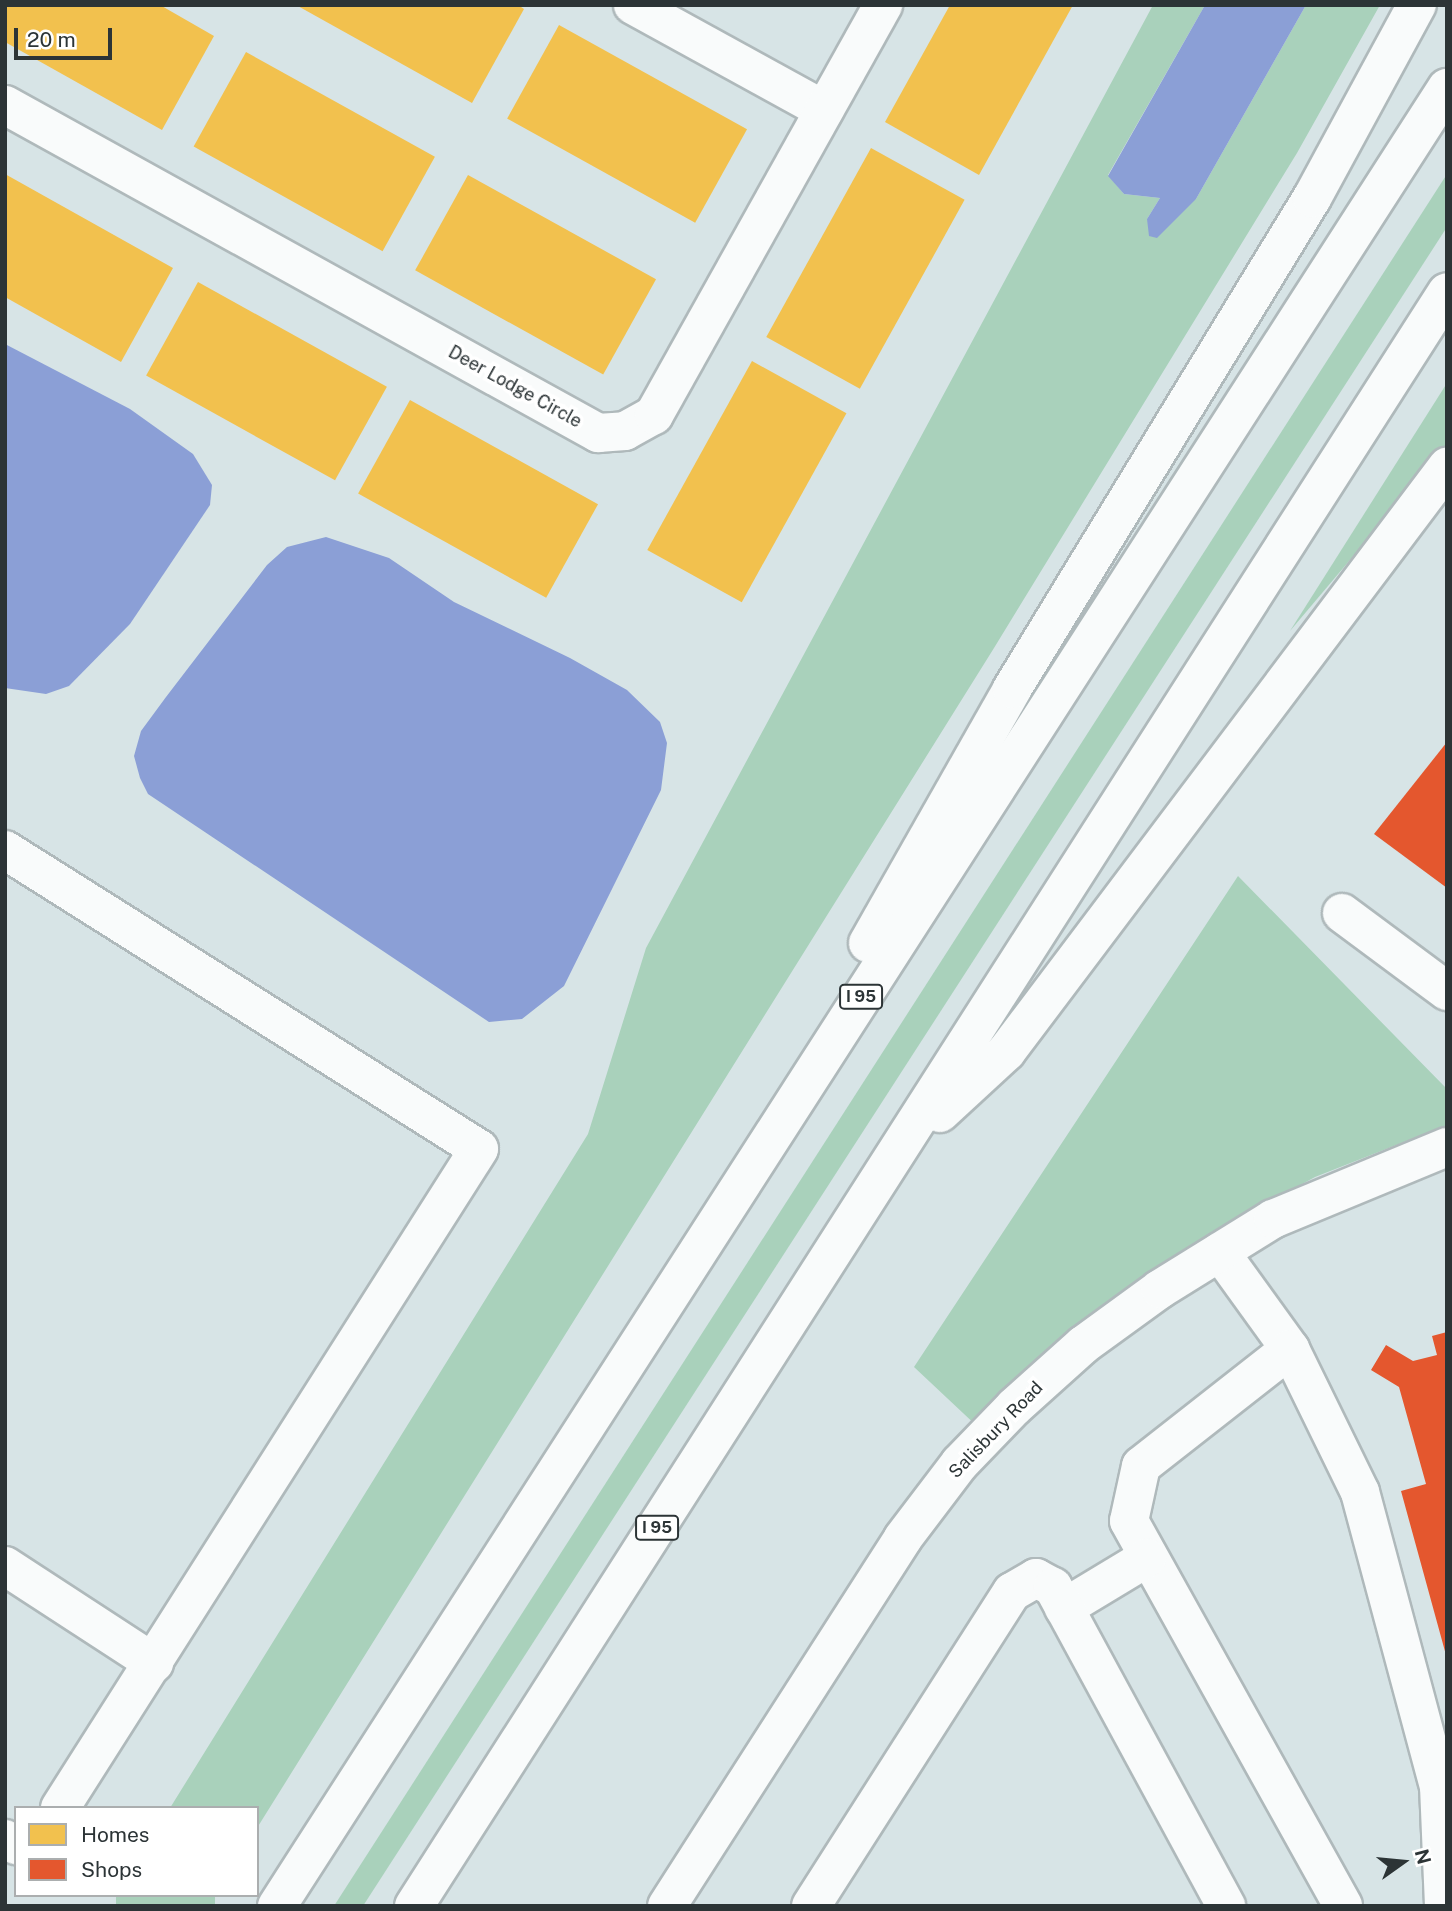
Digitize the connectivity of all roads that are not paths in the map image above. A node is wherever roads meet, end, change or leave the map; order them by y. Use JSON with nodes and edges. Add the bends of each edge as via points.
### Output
{"nodes":[{"id":1,"x":633,"y":5,"type":"edge"},
{"id":2,"x":883,"y":5,"type":"edge"},
{"id":3,"x":1417,"y":5,"type":"edge"},
{"id":4,"x":1447,"y":89,"type":"edge"},
{"id":5,"x":5,"y":105,"type":"edge"},
{"id":6,"x":824,"y":110,"type":"junction"},
{"id":7,"x":1447,"y":292,"type":"edge"},
{"id":8,"x":1447,"y":467,"type":"edge"},
{"id":9,"x":5,"y":850,"type":"edge"},
{"id":10,"x":1342,"y":913,"type":"dead end"},
{"id":11,"x":1447,"y":991,"type":"edge"},
{"id":12,"x":1447,"y":1147,"type":"edge"},
{"id":13,"x":901,"y":1151,"type":"junction"},
{"id":14,"x":1220,"y":1252,"type":"junction"},
{"id":15,"x":678,"y":1278,"type":"junction"},
{"id":16,"x":1290,"y":1349,"type":"junction"},
{"id":17,"x":1147,"y":1558,"type":"junction"},
{"id":18,"x":5,"y":1566,"type":"edge"},
{"id":19,"x":1064,"y":1608,"type":"junction"},
{"id":20,"x":154,"y":1663,"type":"junction"},
{"id":21,"x":61,"y":1806,"type":"edge"},
{"id":22,"x":277,"y":1906,"type":"edge"},
{"id":23,"x":414,"y":1906,"type":"edge"},
{"id":24,"x":667,"y":1906,"type":"edge"},
{"id":25,"x":811,"y":1906,"type":"edge"},
{"id":26,"x":1226,"y":1906,"type":"edge"},
{"id":27,"x":1343,"y":1906,"type":"edge"},
{"id":28,"x":1444,"y":1906,"type":"edge"}],
"edges":[{"from":1,"to":6,"type":"main road"},
{"from":2,"to":6,"type":"main road","name":"Deer Lodge Circle"},
{"from":3,"to":15,"type":"main road","via":[[1312,198],[1012,690]]},
{"from":4,"to":15,"type":"main road","number":"I 95"},
{"from":5,"to":6,"type":"main road","name":"Deer Lodge Circle","via":[[597,433],[625,431],[654,415]]},
{"from":7,"to":13,"type":"main road","number":"I 95"},
{"from":8,"to":13,"type":"main road","via":[[1006,1052]]},
{"from":9,"to":20,"type":"main road","via":[[479,1149]]},
{"from":10,"to":11,"type":"main road"},
{"from":12,"to":14,"type":"main road","name":"Salisbury Road","via":[[1340,1187]]},
{"from":13,"to":23,"type":"main road","number":"I 95"},
{"from":14,"to":16,"type":"main road"},
{"from":14,"to":24,"type":"main road","name":"Salisbury Road","via":[[1083,1345],[960,1463],[903,1538]]},
{"from":15,"to":22,"type":"main road","number":"I 95"},
{"from":16,"to":17,"type":"main road","via":[[1141,1465],[1129,1521]]},
{"from":16,"to":28,"type":"main road","via":[[1360,1492],[1439,1786]]},
{"from":17,"to":19,"type":"main road"},
{"from":17,"to":27,"type":"main road"},
{"from":18,"to":20,"type":"main road"},
{"from":19,"to":25,"type":"main road","via":[[1053,1587],[1036,1578],[1012,1592]]},
{"from":19,"to":26,"type":"main road"},
{"from":20,"to":21,"type":"main road"}]}
